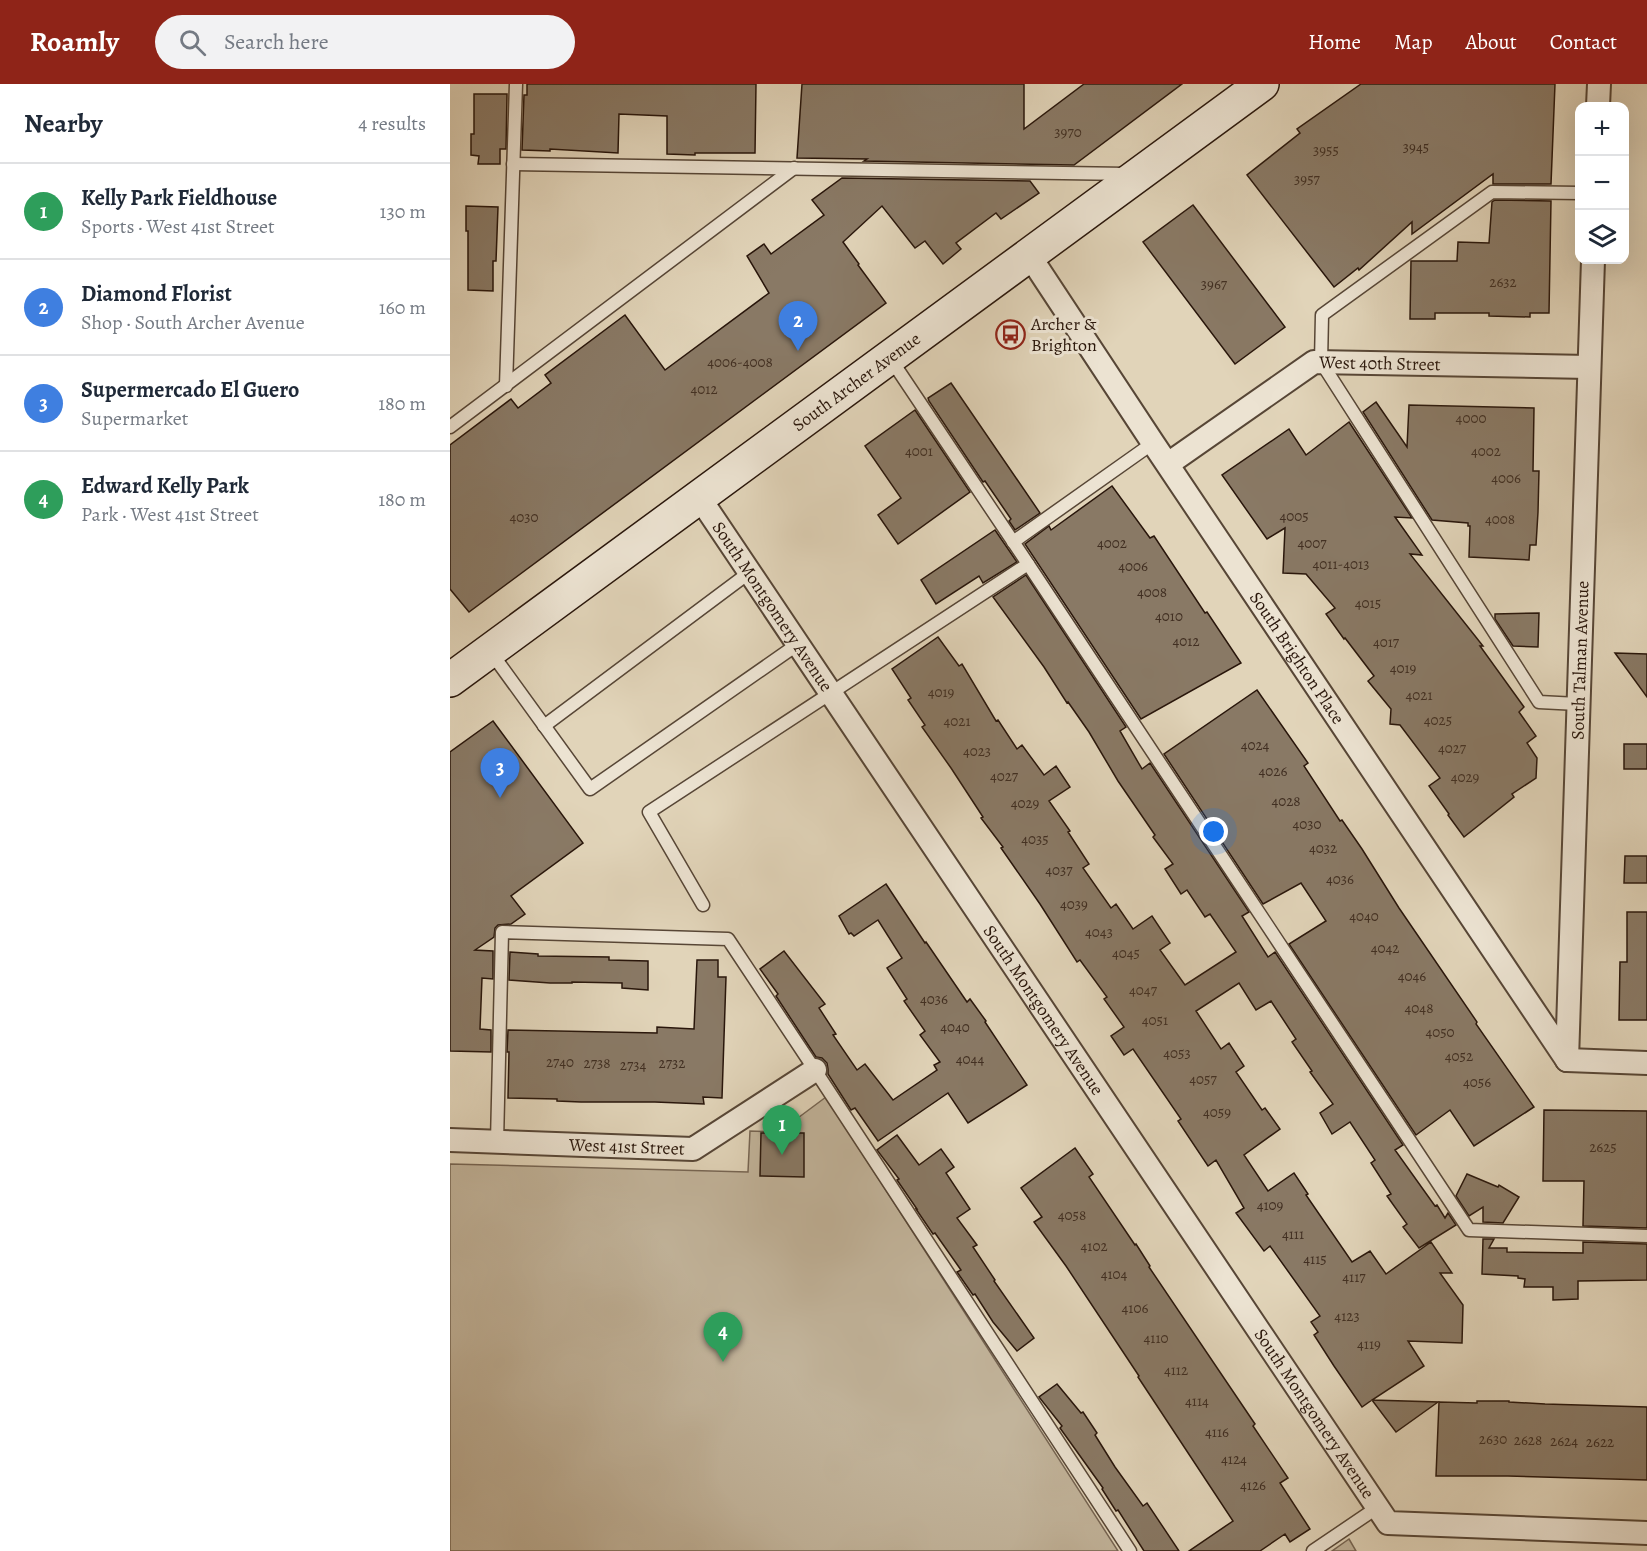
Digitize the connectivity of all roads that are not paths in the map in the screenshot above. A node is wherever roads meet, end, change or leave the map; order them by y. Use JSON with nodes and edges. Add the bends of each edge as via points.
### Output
{"nodes":[{"id":1,"x":516,"y":84,"type":"edge"},
{"id":2,"x":1262,"y":84,"type":"edge"},
{"id":3,"x":1599,"y":84,"type":"edge"},
{"id":4,"x":1598,"y":102,"type":"edge"},
{"id":5,"x":513,"y":164,"type":"junction"},
{"id":6,"x":794,"y":168,"type":"junction"},
{"id":7,"x":1139,"y":174,"type":"junction"},
{"id":8,"x":1575,"y":193,"type":"edge"},
{"id":9,"x":1029,"y":255,"type":"junction"},
{"id":10,"x":1593,"y":264,"type":"edge"},
{"id":11,"x":889,"y":357,"type":"junction"},
{"id":12,"x":1321,"y":362,"type":"junction"},
{"id":13,"x":1589,"y":367,"type":"junction"},
{"id":14,"x":506,"y":386,"type":"junction"},
{"id":15,"x":450,"y":427,"type":"edge"},
{"id":16,"x":1153,"y":443,"type":"junction"},
{"id":17,"x":1168,"y":464,"type":"junction"},
{"id":18,"x":699,"y":497,"type":"junction"},
{"id":19,"x":1013,"y":542,"type":"junction"},
{"id":20,"x":1028,"y":564,"type":"junction"},
{"id":21,"x":750,"y":572,"type":"junction"},
{"id":22,"x":798,"y":644,"type":"junction"},
{"id":23,"x":490,"y":650,"type":"junction"},
{"id":24,"x":450,"y":680,"type":"edge"},
{"id":25,"x":831,"y":693,"type":"junction"},
{"id":26,"x":1578,"y":704,"type":"junction"},
{"id":27,"x":544,"y":726,"type":"junction"},
{"id":28,"x":703,"y":905,"type":"dead end"},
{"id":29,"x":1566,"y":1060,"type":"junction"},
{"id":30,"x":1647,"y":1063,"type":"edge"},
{"id":31,"x":815,"y":1070,"type":"junction"},
{"id":32,"x":450,"y":1140,"type":"edge"},
{"id":33,"x":497,"y":1142,"type":"junction"},
{"id":34,"x":1647,"y":1236,"type":"edge"},
{"id":35,"x":1383,"y":1515,"type":"junction"},
{"id":36,"x":1647,"y":1533,"type":"edge"},
{"id":37,"x":1130,"y":1551,"type":"edge"},
{"id":38,"x":1313,"y":1551,"type":"edge"}],
"edges":[{"from":1,"to":5,"type":"lane"},
{"from":2,"to":7,"type":"main road","name":"South Archer Avenue"},
{"from":3,"to":4,"type":"street"},
{"from":5,"to":6,"type":"lane"},
{"from":5,"to":14,"type":"lane"},
{"from":6,"to":7,"type":"lane"},
{"from":6,"to":14,"type":"lane"},
{"from":7,"to":9,"type":"main road","name":"South Archer Avenue"},
{"from":8,"to":12,"type":"lane","via":[[1492,192],[1323,315]]},
{"from":9,"to":11,"type":"main road","name":"South Archer Avenue"},
{"from":9,"to":16,"type":"street","name":"South Brighton Place"},
{"from":10,"to":13,"type":"street","name":"South Talman Avenue"},
{"from":11,"to":18,"type":"main road","name":"South Archer Avenue"},
{"from":11,"to":19,"type":"lane"},
{"from":12,"to":13,"type":"street","name":"West 40th Street"},
{"from":12,"to":17,"type":"street","name":"West 40th Street","via":[[1314,362]]},
{"from":12,"to":26,"type":"lane","via":[[1539,702]]},
{"from":13,"to":26,"type":"street","name":"South Talman Avenue"},
{"from":14,"to":15,"type":"lane"},
{"from":16,"to":17,"type":"street","name":"South Brighton Place"},
{"from":16,"to":19,"type":"lane"},
{"from":17,"to":29,"type":"street","name":"South Brighton Place"},
{"from":18,"to":21,"type":"street","name":"South Montgomery Avenue"},
{"from":18,"to":23,"type":"main road","name":"South Archer Avenue"},
{"from":19,"to":20,"type":"lane"},
{"from":20,"to":25,"type":"lane"},
{"from":20,"to":34,"type":"lane","via":[[1469,1230]]},
{"from":21,"to":22,"type":"street","name":"South Montgomery Avenue"},
{"from":21,"to":27,"type":"lane"},
{"from":22,"to":25,"type":"street","name":"South Montgomery Avenue"},
{"from":22,"to":27,"type":"lane","via":[[590,789]]},
{"from":23,"to":24,"type":"main road","name":"South Archer Avenue"},
{"from":23,"to":27,"type":"lane"},
{"from":25,"to":28,"type":"lane","via":[[649,812]]},
{"from":25,"to":35,"type":"street","name":"South Montgomery Avenue"},
{"from":26,"to":29,"type":"street","name":"South Talman Avenue"},
{"from":29,"to":30,"type":"street"},
{"from":31,"to":33,"type":"street","name":"West 41st Street","via":[[693,1149]]},
{"from":31,"to":33,"type":"lane","via":[[728,939],[502,932]]},
{"from":31,"to":37,"type":"lane"},
{"from":32,"to":33,"type":"street","name":"West 41st Street"},
{"from":35,"to":36,"type":"street"},
{"from":35,"to":38,"type":"lane"}]}
